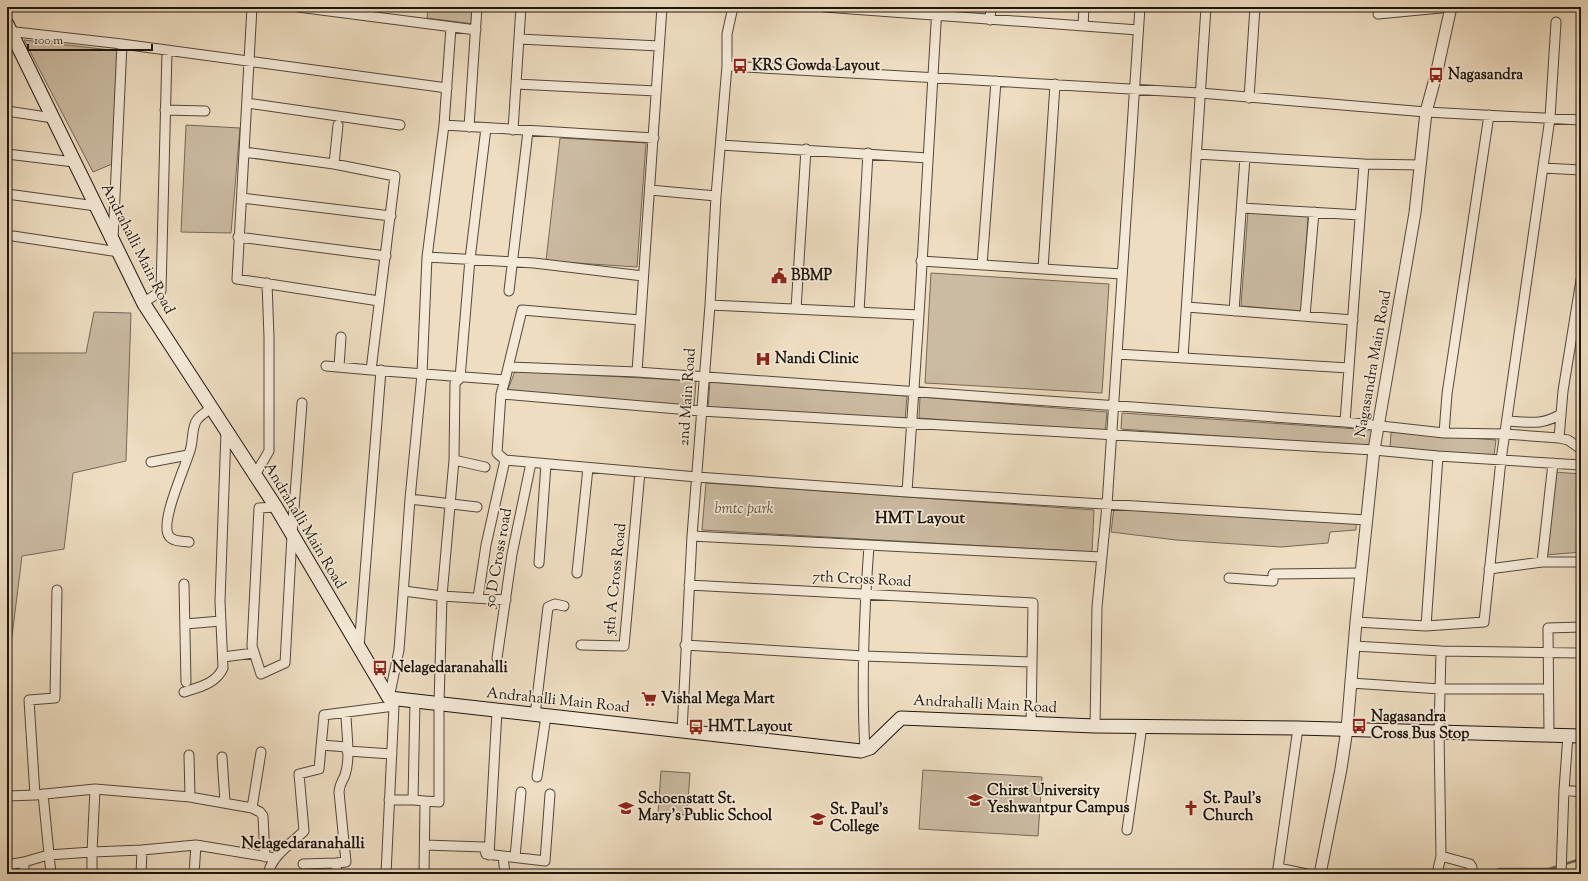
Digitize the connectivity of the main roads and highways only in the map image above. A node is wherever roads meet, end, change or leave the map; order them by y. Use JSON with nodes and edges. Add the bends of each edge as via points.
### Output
{"nodes":[{"id":1,"x":8,"y":28,"type":"edge"},
{"id":2,"x":1575,"y":736,"type":"edge"}],
"edges":[{"from":1,"to":2,"type":"main road","name":"Andrahalli Main Road","via":[[143,301],[276,507],[358,649],[392,702],[439,704],[865,751],[902,718],[1095,726],[1347,729]]}]}
